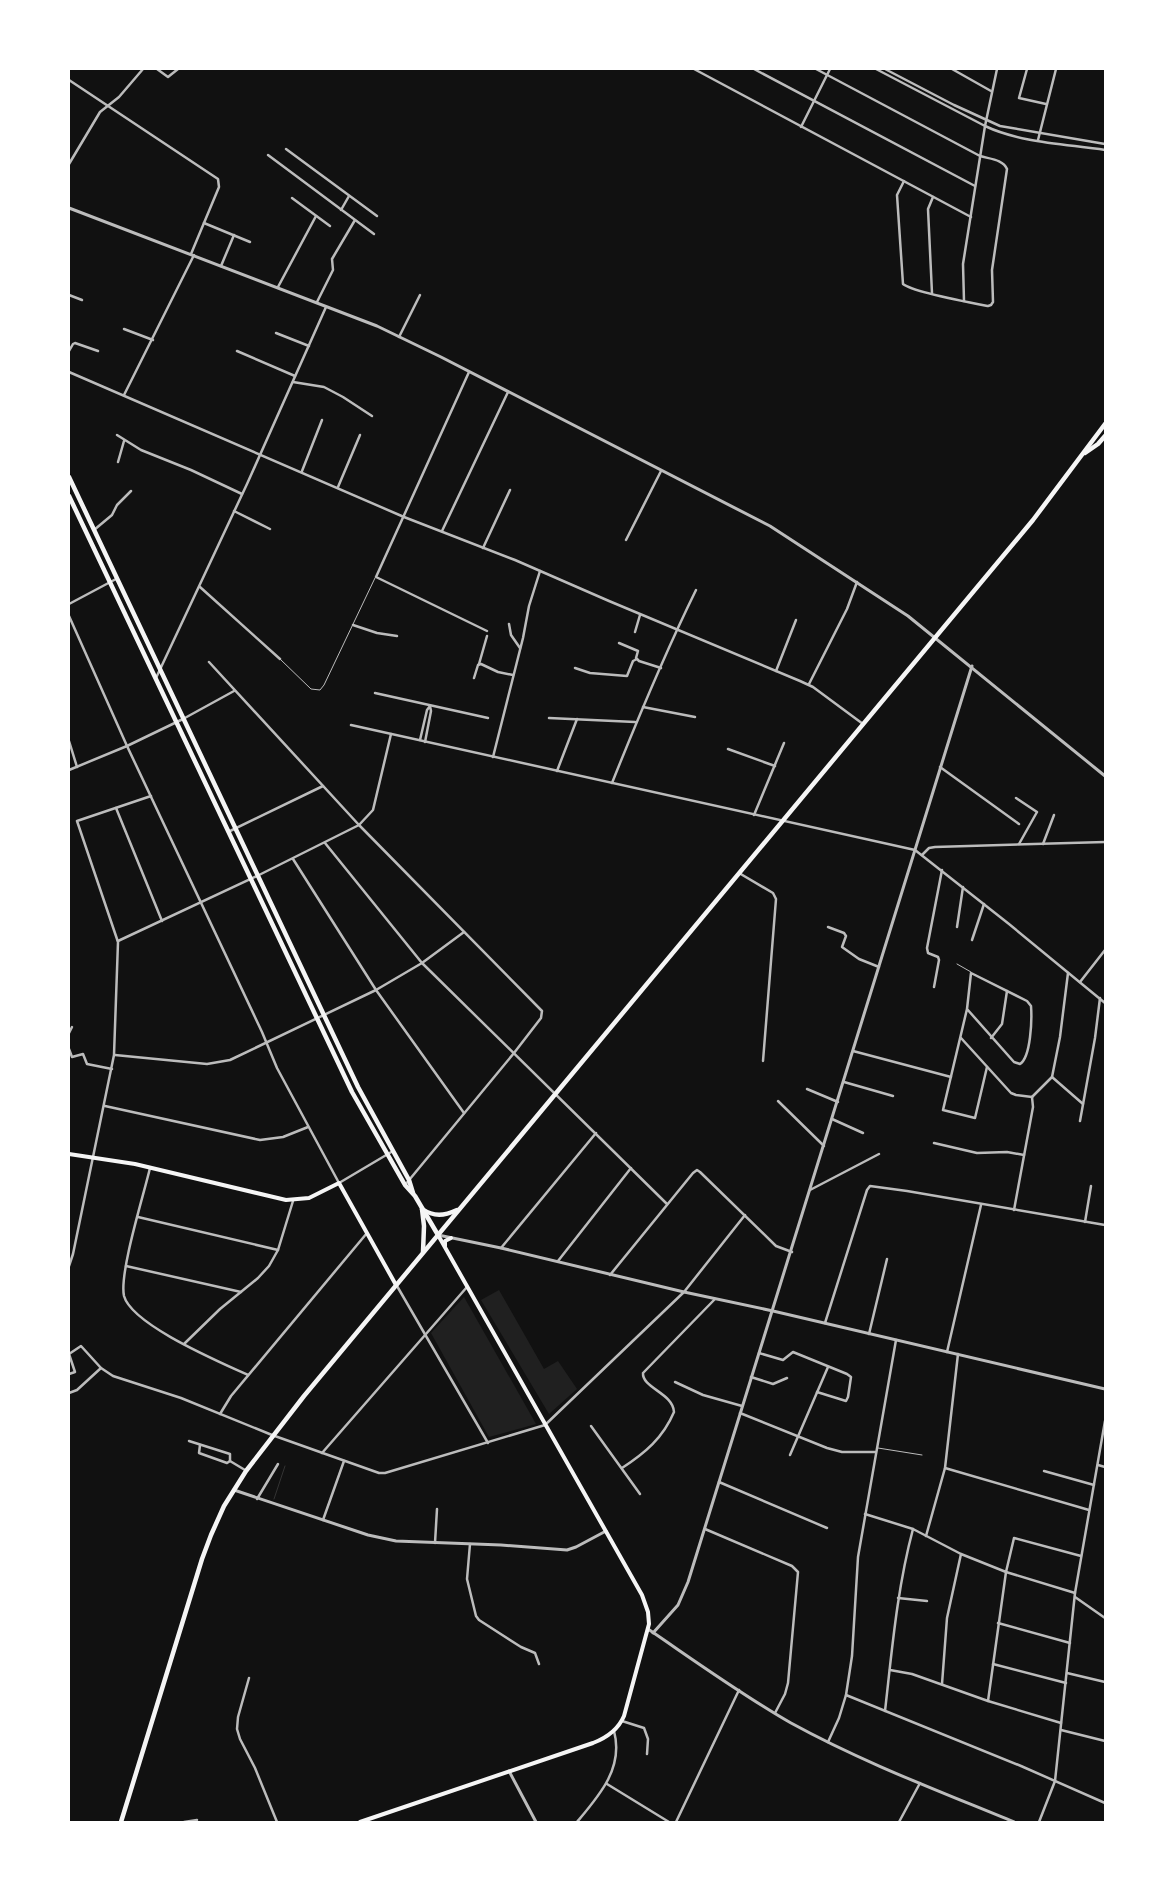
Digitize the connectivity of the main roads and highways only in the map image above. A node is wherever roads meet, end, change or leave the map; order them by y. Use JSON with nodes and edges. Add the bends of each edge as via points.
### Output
{"nodes":[{"id":1,"x":1105,"y":424,"type":"edge"},
{"id":2,"x":1105,"y":436,"type":"edge"},
{"id":3,"x":1084,"y":454,"type":"junction"},
{"id":4,"x":69,"y":477,"type":"edge"},
{"id":5,"x":69,"y":496,"type":"edge"},
{"id":6,"x":69,"y":1154,"type":"edge"},
{"id":7,"x":415,"y":1196,"type":"junction"},
{"id":8,"x":422,"y":1209,"type":"junction"},
{"id":9,"x":459,"y":1210,"type":"junction"},
{"id":10,"x":438,"y":1235,"type":"junction"},
{"id":11,"x":451,"y":1238,"type":"road end"},
{"id":12,"x":445,"y":1248,"type":"junction"},
{"id":13,"x":423,"y":1252,"type":"junction"},
{"id":14,"x":396,"y":1285,"type":"junction"},
{"id":15,"x":121,"y":1822,"type":"edge"},
{"id":16,"x":360,"y":1822,"type":"edge"}],
"edges":[{"from":1,"to":3,"type":"main road"},
{"from":2,"to":3,"type":"main road"},
{"from":3,"to":9,"type":"main road","via":[[1033,520]]},
{"from":4,"to":7,"type":"main road","via":[[358,1087]]},
{"from":5,"to":7,"type":"main road","via":[[352,1092],[405,1185]]},
{"from":6,"to":14,"type":"main road","via":[[150,1168],[292,1201],[309,1198],[339,1183]]},
{"from":7,"to":8,"type":"main road"},
{"from":8,"to":9,"type":"main road","via":[[436,1215]]},
{"from":8,"to":10,"type":"main road"},
{"from":8,"to":13,"type":"main road"},
{"from":9,"to":10,"type":"main road"},
{"from":10,"to":12,"type":"main road"},
{"from":10,"to":13,"type":"main road"},
{"from":11,"to":12,"type":"main road","via":[[445,1241]]},
{"from":12,"to":16,"type":"main road","via":[[645,1601],[648,1630],[622,1721],[607,1736]]},
{"from":13,"to":14,"type":"main road"},
{"from":14,"to":15,"type":"main road","via":[[272,1435],[233,1490],[217,1521],[202,1558]]}]}
